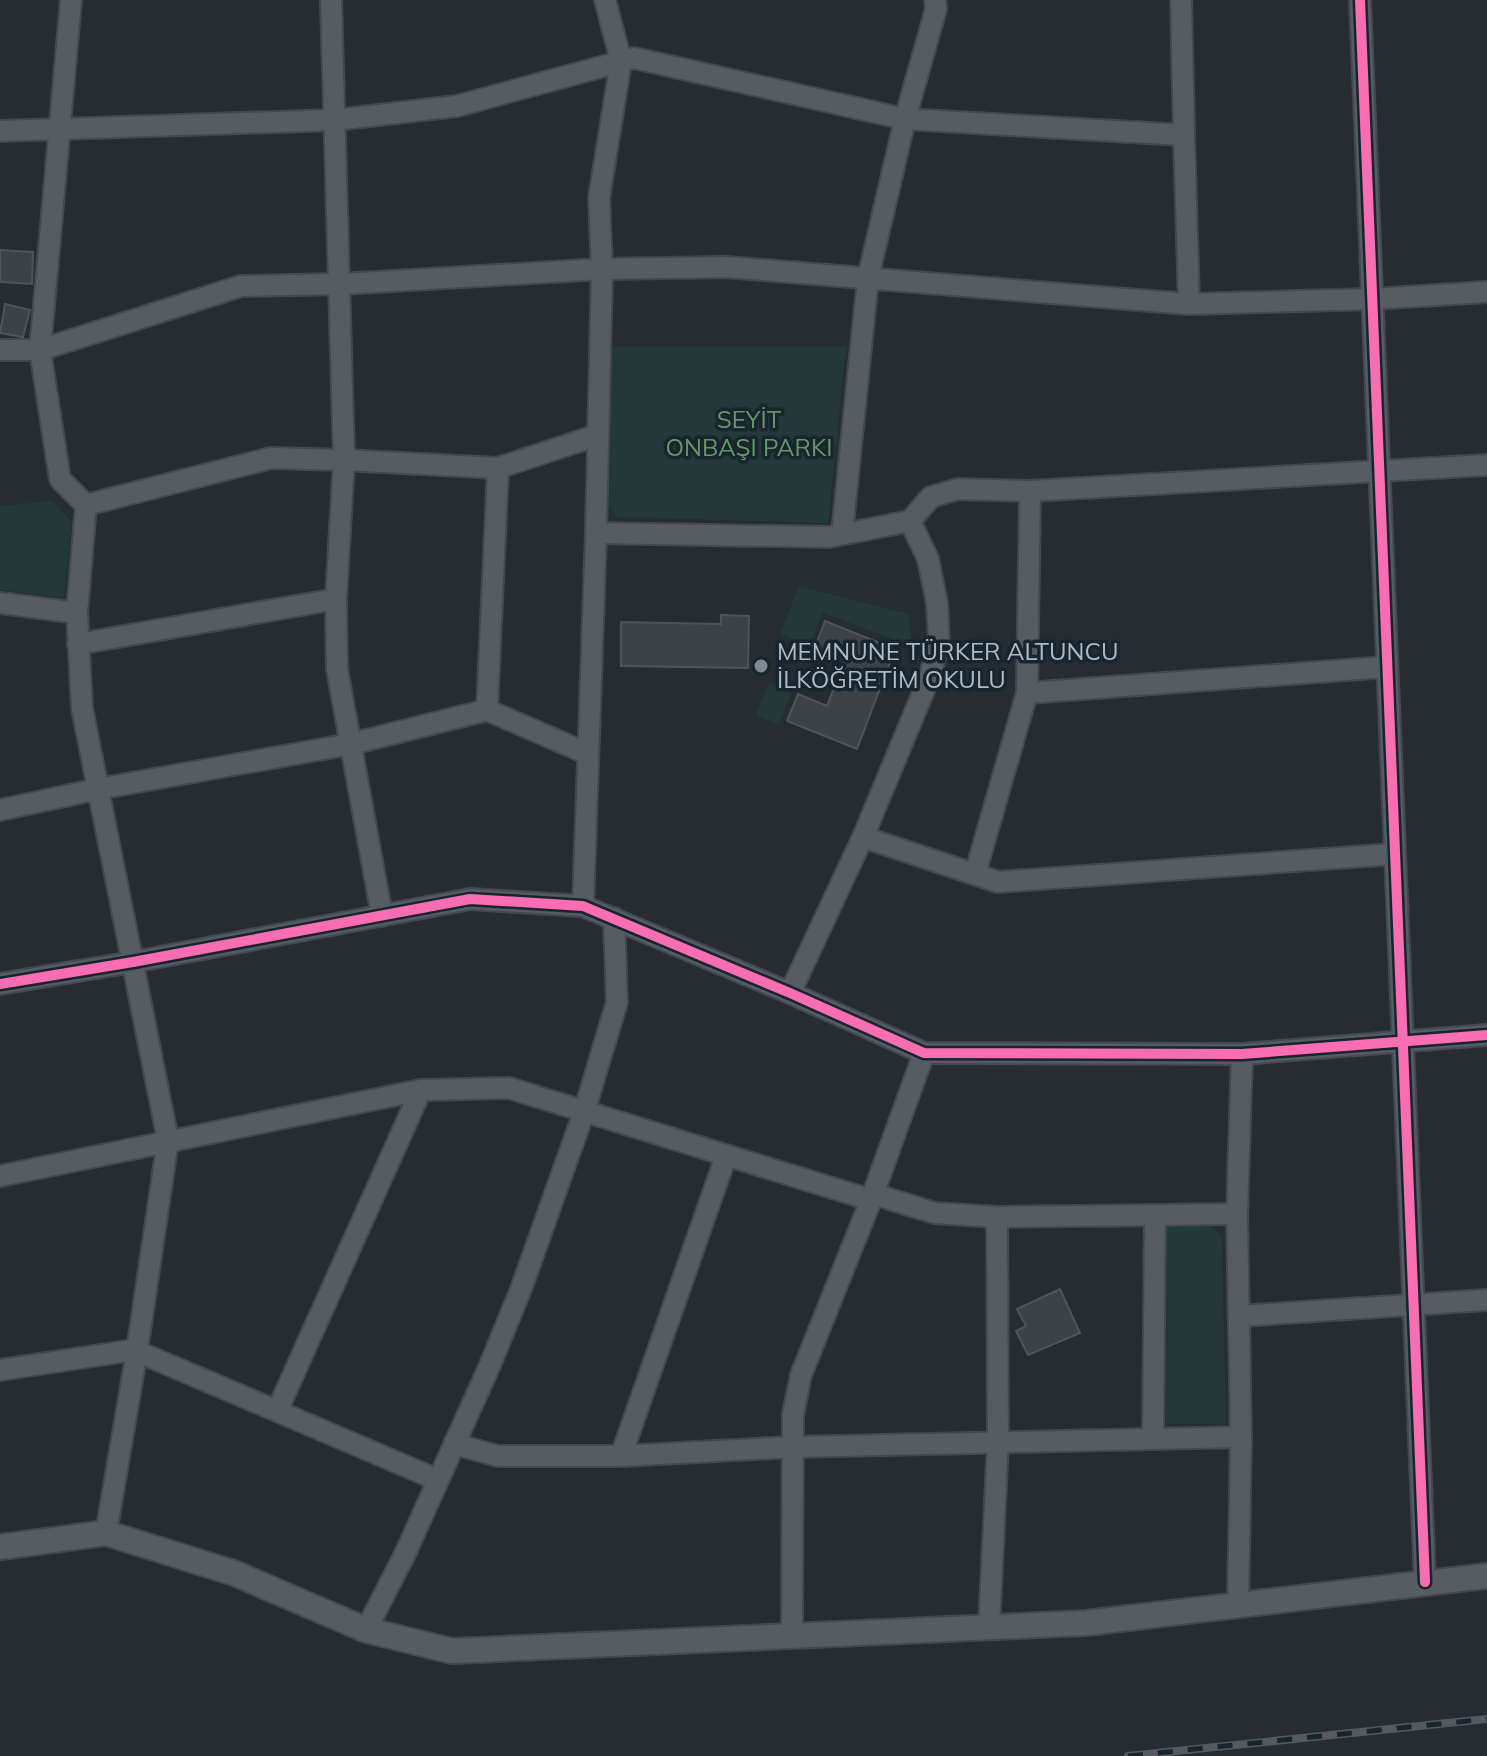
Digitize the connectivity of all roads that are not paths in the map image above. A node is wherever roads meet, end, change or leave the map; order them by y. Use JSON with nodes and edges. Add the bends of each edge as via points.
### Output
{"nodes":[{"id":1,"x":71,"y":0,"type":"edge"},
{"id":2,"x":331,"y":0,"type":"edge"},
{"id":3,"x":605,"y":0,"type":"edge"},
{"id":4,"x":935,"y":0,"type":"edge"},
{"id":5,"x":1181,"y":0,"type":"edge"},
{"id":6,"x":1360,"y":0,"type":"edge"},
{"id":7,"x":621,"y":61,"type":"junction"},
{"id":8,"x":905,"y":119,"type":"junction"},
{"id":9,"x":335,"y":120,"type":"junction"},
{"id":10,"x":0,"y":131,"type":"edge"},
{"id":11,"x":59,"y":131,"type":"junction"},
{"id":12,"x":1184,"y":135,"type":"junction"},
{"id":13,"x":602,"y":269,"type":"junction"},
{"id":14,"x":868,"y":278,"type":"junction"},
{"id":15,"x":341,"y":284,"type":"junction"},
{"id":16,"x":1487,"y":292,"type":"edge"},
{"id":17,"x":1372,"y":299,"type":"junction"},
{"id":18,"x":1189,"y":304,"type":"junction"},
{"id":19,"x":0,"y":350,"type":"edge"},
{"id":20,"x":40,"y":350,"type":"junction"},
{"id":21,"x":598,"y":435,"type":"junction"},
{"id":22,"x":344,"y":460,"type":"junction"},
{"id":23,"x":1487,"y":465,"type":"edge"},
{"id":24,"x":498,"y":468,"type":"junction"},
{"id":25,"x":1379,"y":473,"type":"junction"},
{"id":26,"x":1030,"y":491,"type":"junction"},
{"id":27,"x":86,"y":505,"type":"junction"},
{"id":28,"x":910,"y":521,"type":"junction"},
{"id":29,"x":596,"y":533,"type":"junction"},
{"id":30,"x":842,"y":534,"type":"junction"},
{"id":31,"x":336,"y":599,"type":"junction"},
{"id":32,"x":0,"y":603,"type":"edge"},
{"id":33,"x":77,"y":613,"type":"junction"},
{"id":34,"x":78,"y":644,"type":"junction"},
{"id":35,"x":1387,"y":667,"type":"junction"},
{"id":36,"x":1027,"y":693,"type":"junction"},
{"id":37,"x":487,"y":710,"type":"junction"},
{"id":38,"x":351,"y":744,"type":"junction"},
{"id":39,"x":586,"y":753,"type":"junction"},
{"id":40,"x":98,"y":789,"type":"junction"},
{"id":41,"x":0,"y":810,"type":"edge"},
{"id":42,"x":863,"y":837,"type":"junction"},
{"id":43,"x":1395,"y":854,"type":"junction"},
{"id":44,"x":975,"y":874,"type":"junction"},
{"id":45,"x":583,"y":906,"type":"junction"},
{"id":46,"x":382,"y":916,"type":"junction"},
{"id":47,"x":614,"y":918,"type":"junction"},
{"id":48,"x":133,"y":962,"type":"junction"},
{"id":49,"x":0,"y":984,"type":"edge"},
{"id":50,"x":790,"y":993,"type":"junction"},
{"id":51,"x":1487,"y":1035,"type":"edge"},
{"id":52,"x":1403,"y":1042,"type":"junction"},
{"id":53,"x":924,"y":1053,"type":"junction"},
{"id":54,"x":1242,"y":1054,"type":"junction"},
{"id":55,"x":421,"y":1090,"type":"junction"},
{"id":56,"x":584,"y":1112,"type":"junction"},
{"id":57,"x":168,"y":1140,"type":"junction"},
{"id":58,"x":726,"y":1156,"type":"junction"},
{"id":59,"x":0,"y":1176,"type":"edge"},
{"id":60,"x":872,"y":1197,"type":"junction"},
{"id":61,"x":1237,"y":1214,"type":"junction"},
{"id":62,"x":1155,"y":1215,"type":"junction"},
{"id":63,"x":997,"y":1217,"type":"junction"},
{"id":64,"x":1487,"y":1300,"type":"edge"},
{"id":65,"x":1414,"y":1305,"type":"junction"},
{"id":66,"x":1239,"y":1316,"type":"junction"},
{"id":67,"x":137,"y":1351,"type":"junction"},
{"id":68,"x":0,"y":1370,"type":"edge"},
{"id":69,"x":277,"y":1411,"type":"junction"},
{"id":70,"x":1241,"y":1437,"type":"junction"},
{"id":71,"x":1153,"y":1439,"type":"junction"},
{"id":72,"x":998,"y":1442,"type":"junction"},
{"id":73,"x":454,"y":1444,"type":"junction"},
{"id":74,"x":793,"y":1447,"type":"junction"},
{"id":75,"x":621,"y":1456,"type":"junction"},
{"id":76,"x":438,"y":1480,"type":"junction"},
{"id":77,"x":106,"y":1533,"type":"junction"},
{"id":78,"x":0,"y":1547,"type":"edge"},
{"id":79,"x":1487,"y":1576,"type":"edge"},
{"id":80,"x":1425,"y":1582,"type":"junction"},
{"id":81,"x":1238,"y":1605,"type":"junction"},
{"id":82,"x":989,"y":1627,"type":"junction"},
{"id":83,"x":366,"y":1630,"type":"junction"},
{"id":84,"x":792,"y":1634,"type":"junction"}],
"edges":[{"from":1,"to":11,"type":"street"},
{"from":2,"to":9,"type":"street"},
{"from":3,"to":7,"type":"street"},
{"from":4,"to":8,"type":"street"},
{"from":5,"to":12,"type":"street"},
{"from":6,"to":17,"type":"street"},
{"from":7,"to":8,"type":"street","via":[[634,58]]},
{"from":7,"to":9,"type":"street","via":[[457,106]]},
{"from":7,"to":13,"type":"street","via":[[599,198]]},
{"from":8,"to":12,"type":"street"},
{"from":8,"to":14,"type":"street"},
{"from":9,"to":11,"type":"street"},
{"from":9,"to":15,"type":"street"},
{"from":10,"to":11,"type":"street"},
{"from":11,"to":20,"type":"street"},
{"from":12,"to":18,"type":"street"},
{"from":13,"to":14,"type":"street","via":[[726,267]]},
{"from":13,"to":15,"type":"street"},
{"from":13,"to":21,"type":"street"},
{"from":14,"to":18,"type":"street"},
{"from":14,"to":30,"type":"street"},
{"from":15,"to":20,"type":"street","via":[[241,286]]},
{"from":15,"to":22,"type":"street"},
{"from":16,"to":17,"type":"street"},
{"from":17,"to":18,"type":"street"},
{"from":17,"to":25,"type":"street"},
{"from":19,"to":20,"type":"street"},
{"from":20,"to":27,"type":"street","via":[[60,479]]},
{"from":21,"to":24,"type":"street"},
{"from":21,"to":29,"type":"street"},
{"from":22,"to":24,"type":"street"},
{"from":22,"to":27,"type":"street","via":[[271,458]]},
{"from":22,"to":31,"type":"street"},
{"from":23,"to":25,"type":"street"},
{"from":24,"to":37,"type":"street"},
{"from":25,"to":26,"type":"street"},
{"from":25,"to":35,"type":"street"},
{"from":26,"to":28,"type":"street","via":[[958,489],[931,497]]},
{"from":26,"to":36,"type":"street"},
{"from":27,"to":33,"type":"street"},
{"from":28,"to":30,"type":"street"},
{"from":28,"to":42,"type":"street","via":[[928,559],[939,642]]},
{"from":29,"to":30,"type":"street"},
{"from":29,"to":39,"type":"street"},
{"from":31,"to":34,"type":"street"},
{"from":31,"to":38,"type":"street","via":[[337,669]]},
{"from":32,"to":33,"type":"street"},
{"from":33,"to":34,"type":"street"},
{"from":34,"to":40,"type":"street","via":[[82,708]]},
{"from":35,"to":36,"type":"street"},
{"from":35,"to":43,"type":"street"},
{"from":36,"to":44,"type":"street"},
{"from":37,"to":38,"type":"street"},
{"from":37,"to":39,"type":"street"},
{"from":38,"to":40,"type":"street"},
{"from":38,"to":46,"type":"street"},
{"from":39,"to":45,"type":"street"},
{"from":40,"to":41,"type":"street"},
{"from":40,"to":48,"type":"street"},
{"from":42,"to":44,"type":"street"},
{"from":42,"to":50,"type":"street"},
{"from":43,"to":44,"type":"street","via":[[998,882]]},
{"from":43,"to":52,"type":"street"},
{"from":45,"to":46,"type":"street","via":[[470,899]]},
{"from":45,"to":47,"type":"street"},
{"from":46,"to":48,"type":"street"},
{"from":47,"to":50,"type":"street"},
{"from":47,"to":56,"type":"street","via":[[617,1002]]},
{"from":48,"to":49,"type":"street"},
{"from":48,"to":57,"type":"street"},
{"from":50,"to":53,"type":"street"},
{"from":51,"to":52,"type":"street"},
{"from":52,"to":54,"type":"street"},
{"from":52,"to":65,"type":"street"},
{"from":53,"to":54,"type":"street"},
{"from":53,"to":60,"type":"street"},
{"from":54,"to":61,"type":"street"},
{"from":55,"to":56,"type":"street","via":[[509,1088]]},
{"from":55,"to":57,"type":"street"},
{"from":55,"to":69,"type":"street"},
{"from":56,"to":58,"type":"street"},
{"from":56,"to":73,"type":"street","via":[[521,1289]]},
{"from":57,"to":59,"type":"street"},
{"from":57,"to":67,"type":"street"},
{"from":58,"to":60,"type":"street"},
{"from":58,"to":75,"type":"street"},
{"from":60,"to":63,"type":"street","via":[[935,1213]]},
{"from":60,"to":74,"type":"street","via":[[801,1375]]},
{"from":61,"to":62,"type":"street"},
{"from":61,"to":66,"type":"street"},
{"from":62,"to":63,"type":"street"},
{"from":62,"to":71,"type":"street"},
{"from":63,"to":72,"type":"street"},
{"from":64,"to":65,"type":"street"},
{"from":65,"to":66,"type":"street"},
{"from":65,"to":80,"type":"street"},
{"from":66,"to":70,"type":"street"},
{"from":67,"to":68,"type":"street"},
{"from":67,"to":69,"type":"street"},
{"from":67,"to":77,"type":"street"},
{"from":69,"to":76,"type":"street"},
{"from":70,"to":71,"type":"street"},
{"from":70,"to":81,"type":"street"},
{"from":71,"to":72,"type":"street"},
{"from":72,"to":74,"type":"street"},
{"from":72,"to":82,"type":"street"},
{"from":73,"to":75,"type":"street","via":[[498,1456]]},
{"from":73,"to":76,"type":"street"},
{"from":74,"to":75,"type":"street"},
{"from":74,"to":84,"type":"street"},
{"from":76,"to":83,"type":"street"},
{"from":77,"to":78,"type":"street"},
{"from":77,"to":83,"type":"street","via":[[234,1573]]},
{"from":79,"to":80,"type":"street"},
{"from":80,"to":81,"type":"street"},
{"from":81,"to":82,"type":"street","via":[[1086,1623]]},
{"from":82,"to":84,"type":"street"},
{"from":83,"to":84,"type":"street","via":[[452,1651]]}]}
